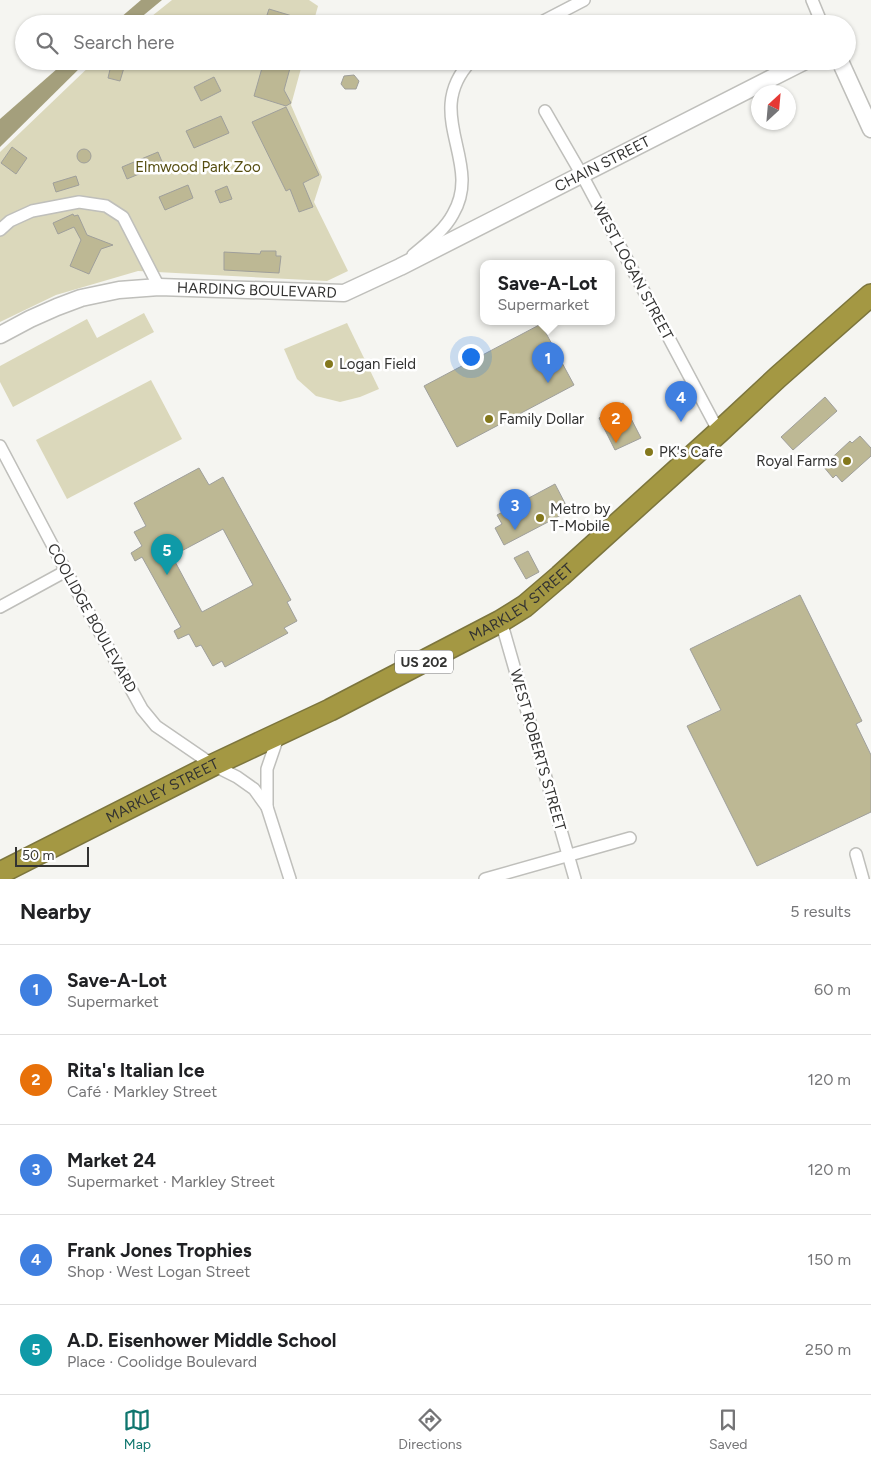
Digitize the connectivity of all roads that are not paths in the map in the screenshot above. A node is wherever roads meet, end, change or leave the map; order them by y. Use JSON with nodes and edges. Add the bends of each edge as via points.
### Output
{"nodes":[{"id":1,"x":584,"y":0,"type":"edge"},
{"id":2,"x":812,"y":0,"type":"edge"},
{"id":3,"x":555,"y":15,"type":"edge"},
{"id":4,"x":818,"y":15,"type":"edge"},
{"id":5,"x":463,"y":70,"type":"edge"},
{"id":6,"x":787,"y":70,"type":"edge"},
{"id":7,"x":844,"y":70,"type":"edge"},
{"id":8,"x":545,"y":111,"type":"dead end"},
{"id":9,"x":871,"y":129,"type":"edge"},
{"id":10,"x":582,"y":175,"type":"junction"},
{"id":11,"x":0,"y":230,"type":"edge"},
{"id":12,"x":400,"y":266,"type":"junction"},
{"id":13,"x":159,"y":287,"type":"junction"},
{"id":14,"x":871,"y":295,"type":"edge"},
{"id":15,"x":0,"y":335,"type":"edge"},
{"id":16,"x":719,"y":432,"type":"junction"},
{"id":17,"x":0,"y":446,"type":"edge"},
{"id":18,"x":66,"y":572,"type":"junction"},
{"id":19,"x":0,"y":607,"type":"edge"},
{"id":20,"x":501,"y":622,"type":"junction"},
{"id":21,"x":279,"y":733,"type":"junction"},
{"id":22,"x":213,"y":765,"type":"junction"},
{"id":23,"x":267,"y":807,"type":"junction"},
{"id":24,"x":630,"y":838,"type":"dead end"},
{"id":25,"x":856,"y":854,"type":"dead end"},
{"id":26,"x":568,"y":855,"type":"junction"},
{"id":27,"x":3,"y":871,"type":"edge"},
{"id":28,"x":290,"y":879,"type":"edge"},
{"id":29,"x":485,"y":879,"type":"edge"},
{"id":30,"x":575,"y":879,"type":"edge"},
{"id":31,"x":863,"y":879,"type":"edge"}],
"edges":[{"from":1,"to":3,"type":"street"},
{"from":2,"to":4,"type":"street"},
{"from":5,"to":12,"type":"street","name":"HARDING BOULEVARD","via":[[455,83],[449,109],[461,166],[460,198],[454,213],[435,236]]},
{"from":6,"to":10,"type":"street","name":"CHAIN STREET"},
{"from":7,"to":9,"type":"street"},
{"from":8,"to":10,"type":"street","name":"WEST LOGAN STREET"},
{"from":10,"to":12,"type":"street","name":"CHAIN STREET"},
{"from":10,"to":16,"type":"street","name":"WEST LOGAN STREET"},
{"from":11,"to":13,"type":"street","via":[[10,221],[32,211],[79,202],[106,206],[123,217]]},
{"from":12,"to":13,"type":"street","name":"HARDING BOULEVARD","via":[[344,292]]},
{"from":13,"to":15,"type":"street","name":"HARDING BOULEVARD","via":[[119,290],[81,298]]},
{"from":14,"to":16,"type":"highway","name":"MARKLEY STREET","number":"US 202"},
{"from":16,"to":20,"type":"highway","name":"MARKLEY STREET","number":"US 202","via":[[555,580]]},
{"from":17,"to":18,"type":"street","name":"COOLIDGE BOULEVARD"},
{"from":18,"to":19,"type":"street"},
{"from":18,"to":22,"type":"street","name":"COOLIDGE BOULEVARD","via":[[142,709],[156,726]]},
{"from":20,"to":21,"type":"highway","name":"MARKLEY STREET","number":"US 202"},
{"from":20,"to":26,"type":"street","name":"WEST ROBERTS STREET"},
{"from":21,"to":22,"type":"highway","name":"MARKLEY STREET","number":"US 202"},
{"from":21,"to":23,"type":"street","via":[[266,769]]},
{"from":22,"to":23,"type":"street","name":"COOLIDGE BOULEVARD","via":[[254,789]]},
{"from":22,"to":27,"type":"highway","name":"MARKLEY STREET","number":"US 202"},
{"from":23,"to":28,"type":"street"},
{"from":24,"to":26,"type":"street"},
{"from":25,"to":31,"type":"street"},
{"from":26,"to":29,"type":"street"},
{"from":26,"to":30,"type":"street","name":"WEST ROBERTS STREET"}]}
